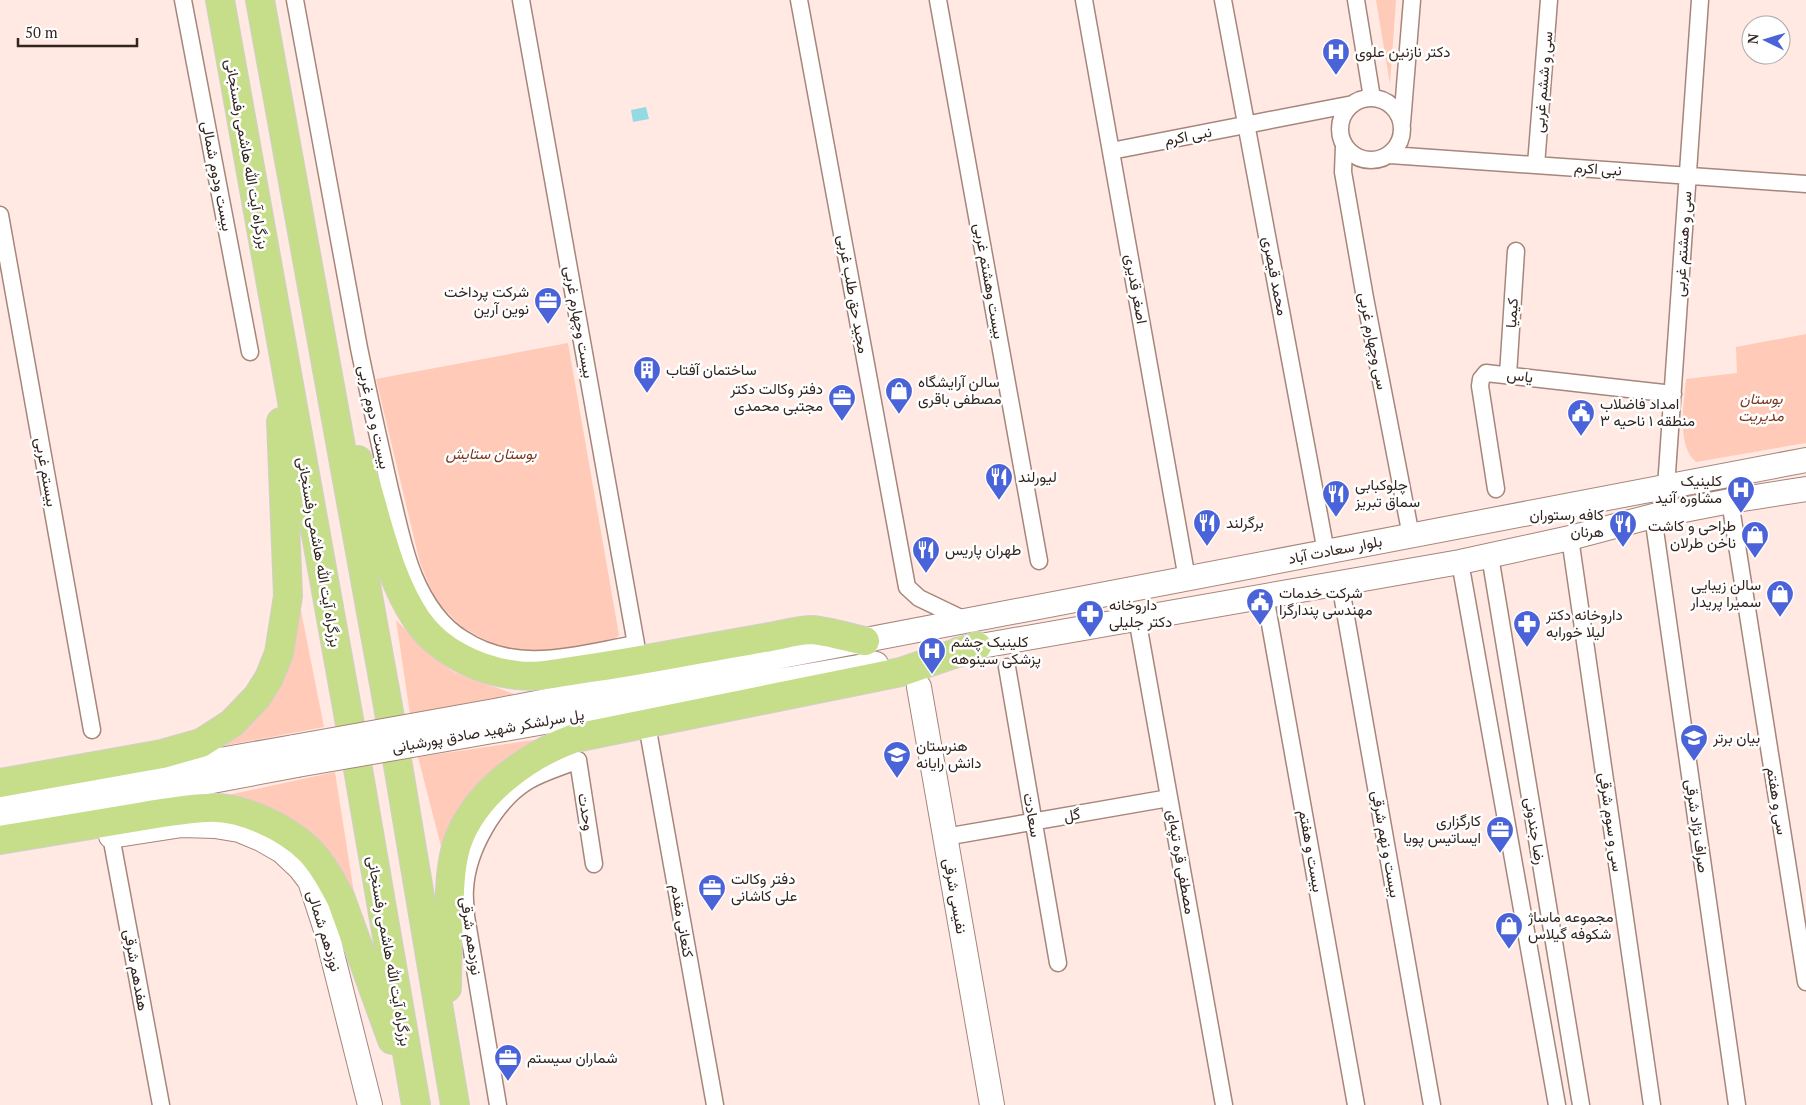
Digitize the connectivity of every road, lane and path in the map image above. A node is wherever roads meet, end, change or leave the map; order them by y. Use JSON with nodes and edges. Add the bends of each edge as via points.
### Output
{"nodes":[{"id":1,"x":184,"y":0,"type":"edge"},
{"id":2,"x":220,"y":0,"type":"edge"},
{"id":3,"x":260,"y":0,"type":"edge"},
{"id":4,"x":295,"y":0,"type":"edge"},
{"id":5,"x":521,"y":0,"type":"edge"},
{"id":6,"x":799,"y":0,"type":"edge"},
{"id":7,"x":938,"y":0,"type":"edge"},
{"id":8,"x":1084,"y":0,"type":"edge"},
{"id":9,"x":1224,"y":0,"type":"edge"},
{"id":10,"x":1356,"y":0,"type":"edge"},
{"id":11,"x":1412,"y":0,"type":"edge"},
{"id":12,"x":1550,"y":0,"type":"edge"},
{"id":13,"x":1700,"y":0,"type":"edge"},
{"id":14,"x":1372,"y":98,"type":"junction"},
{"id":15,"x":1353,"y":104,"type":"junction"},
{"id":16,"x":1402,"y":123,"type":"junction"},
{"id":17,"x":1247,"y":124,"type":"junction"},
{"id":18,"x":1344,"y":146,"type":"junction"},
{"id":19,"x":1111,"y":152,"type":"junction"},
{"id":20,"x":1390,"y":154,"type":"junction"},
{"id":21,"x":1536,"y":165,"type":"junction"},
{"id":22,"x":1688,"y":176,"type":"junction"},
{"id":23,"x":1806,"y":184,"type":"edge"},
{"id":24,"x":0,"y":215,"type":"edge"},
{"id":25,"x":1516,"y":251,"type":"dead end"},
{"id":26,"x":278,"y":328,"type":"junction"},
{"id":27,"x":250,"y":352,"type":"dead end"},
{"id":28,"x":328,"y":369,"type":"junction"},
{"id":29,"x":1508,"y":375,"type":"junction"},
{"id":30,"x":1673,"y":394,"type":"junction"},
{"id":31,"x":1806,"y":460,"type":"edge"},
{"id":32,"x":1666,"y":487,"type":"junction"},
{"id":33,"x":1496,"y":489,"type":"dead end"},
{"id":34,"x":1806,"y":489,"type":"edge"},
{"id":35,"x":1730,"y":501,"type":"junction"},
{"id":36,"x":1550,"y":510,"type":"junction"},
{"id":37,"x":1653,"y":516,"type":"junction"},
{"id":38,"x":1411,"y":536,"type":"junction"},
{"id":39,"x":1564,"y":540,"type":"junction"},
{"id":40,"x":1326,"y":552,"type":"junction"},
{"id":41,"x":1490,"y":556,"type":"junction"},
{"id":42,"x":1039,"y":561,"type":"dead end"},
{"id":43,"x":1460,"y":562,"type":"junction"},
{"id":44,"x":1187,"y":579,"type":"junction"},
{"id":45,"x":1340,"y":583,"type":"junction"},
{"id":46,"x":1265,"y":596,"type":"junction"},
{"id":47,"x":1137,"y":618,"type":"junction"},
{"id":48,"x":967,"y":621,"type":"junction"},
{"id":49,"x":865,"y":641,"type":"junction"},
{"id":50,"x":636,"y":644,"type":"joint"},
{"id":51,"x":977,"y":646,"type":"junction"},
{"id":52,"x":1007,"y":668,"type":"dead end"},
{"id":53,"x":919,"y":687,"type":"dead end"},
{"id":54,"x":502,"y":720,"type":"junction"},
{"id":55,"x":92,"y":730,"type":"dead end"},
{"id":56,"x":649,"y":736,"type":"dead end"},
{"id":57,"x":296,"y":756,"type":"junction"},
{"id":58,"x":578,"y":760,"type":"joint"},
{"id":59,"x":0,"y":783,"type":"edge"},
{"id":60,"x":1169,"y":798,"type":"junction"},
{"id":61,"x":0,"y":799,"type":"edge"},
{"id":62,"x":0,"y":821,"type":"edge"},
{"id":63,"x":1034,"y":822,"type":"junction"},
{"id":64,"x":111,"y":836,"type":"joint"},
{"id":65,"x":945,"y":837,"type":"junction"},
{"id":66,"x":0,"y":840,"type":"edge"},
{"id":67,"x":594,"y":864,"type":"dead end"},
{"id":68,"x":1553,"y":940,"type":"junction"},
{"id":69,"x":1529,"y":945,"type":"junction"},
{"id":70,"x":1058,"y":963,"type":"dead end"},
{"id":71,"x":1806,"y":982,"type":"edge"},
{"id":72,"x":446,"y":1059,"type":"junction"},
{"id":73,"x":161,"y":1105,"type":"edge"},
{"id":74,"x":370,"y":1105,"type":"edge"},
{"id":75,"x":416,"y":1105,"type":"edge"},
{"id":76,"x":455,"y":1105,"type":"edge"},
{"id":77,"x":498,"y":1105,"type":"edge"},
{"id":78,"x":715,"y":1105,"type":"edge"},
{"id":79,"x":992,"y":1105,"type":"edge"},
{"id":80,"x":1224,"y":1105,"type":"edge"},
{"id":81,"x":1356,"y":1105,"type":"edge"},
{"id":82,"x":1432,"y":1105,"type":"edge"},
{"id":83,"x":1557,"y":1105,"type":"edge"},
{"id":84,"x":1581,"y":1105,"type":"edge"},
{"id":85,"x":1652,"y":1105,"type":"edge"},
{"id":86,"x":1737,"y":1105,"type":"edge"}],
"edges":[{"from":1,"to":27,"type":"street","name":"بیست ودوم شمالی"},
{"from":2,"to":26,"type":"highway","name":"بزرگراه آیت الله هاشمی رفسنجانی"},
{"from":3,"to":28,"type":"highway"},
{"from":4,"to":50,"type":"street","name":"بیست و دوم غربی","via":[[370,405],[402,540],[413,574],[427,602],[462,639],[489,652],[521,660],[543,660]]},
{"from":5,"to":50,"type":"street","name":"بیست وچهارم غربی"},
{"from":6,"to":48,"type":"street","name":"مجید حق طلب غربی","via":[[906,588],[919,598]]},
{"from":7,"to":42,"type":"street","name":"بیست وهشتم غربی"},
{"from":8,"to":19,"type":"street","name":"اصغر قدیری"},
{"from":9,"to":17,"type":"street","name":"محمد قیصری"},
{"from":10,"to":14,"type":"street"},
{"from":11,"to":16,"type":"street"},
{"from":12,"to":21,"type":"street","name":"سی و ششم غربی"},
{"from":13,"to":22,"type":"street","name":"سی و هشتم غربی"},
{"from":14,"to":15,"type":"street"},
{"from":14,"to":16,"type":"street","via":[[1391,105]]},
{"from":15,"to":17,"type":"street","name":"نبی اکرم"},
{"from":15,"to":18,"type":"street","via":[[1346,110],[1340,128]]},
{"from":16,"to":20,"type":"street","via":[[1400,144]]},
{"from":17,"to":19,"type":"street","name":"نبی اکرم"},
{"from":17,"to":40,"type":"street","name":"محمد قیصری"},
{"from":18,"to":20,"type":"street","via":[[1350,153],[1368,161],[1377,161]]},
{"from":18,"to":38,"type":"street","name":"سی وچهارم غربی","via":[[1344,172],[1365,298]]},
{"from":19,"to":44,"type":"street","name":"اصغر قدیری"},
{"from":20,"to":21,"type":"street","name":"نبی اکرم"},
{"from":21,"to":22,"type":"street","name":"نبی اکرم"},
{"from":22,"to":23,"type":"street","name":"نبی اکرم"},
{"from":22,"to":30,"type":"street","name":"سی و هشتم غربی"},
{"from":24,"to":55,"type":"street","name":"بیستم غربی"},
{"from":25,"to":29,"type":"street","name":"کیمیا"},
{"from":26,"to":59,"type":"highway","via":[[288,596],[279,653],[269,678],[257,697],[232,723],[201,743],[162,754]]},
{"from":26,"to":75,"type":"highway","name":"بزرگراه آیت الله هاشمی رفسنجانی"},
{"from":28,"to":49,"type":"highway","via":[[401,592],[418,622],[433,639],[475,665],[494,672],[540,675],[812,630]]},
{"from":28,"to":72,"type":"highway"},
{"from":29,"to":30,"type":"street","name":"یاس"},
{"from":29,"to":33,"type":"street","name":"یاس","via":[[1486,373],[1480,386]]},
{"from":30,"to":32,"type":"street","name":"سی و هشتم غربی"},
{"from":31,"to":32,"type":"main road","name":"بلوار سعادت آباد"},
{"from":32,"to":36,"type":"main road","name":"بلوار سعادت آباد"},
{"from":34,"to":35,"type":"main road"},
{"from":35,"to":37,"type":"main road"},
{"from":35,"to":71,"type":"street","name":"سی و هفتم"},
{"from":36,"to":38,"type":"main road","name":"بلوار سعادت آباد"},
{"from":36,"to":39,"type":"main road"},
{"from":37,"to":39,"type":"main road"},
{"from":37,"to":86,"type":"street","name":"صراف‌ نژاد شرقی"},
{"from":38,"to":40,"type":"main road","name":"بلوار سعادت آباد"},
{"from":39,"to":41,"type":"main road"},
{"from":39,"to":85,"type":"street","name":"سی و سوم شرقی"},
{"from":40,"to":44,"type":"main road","name":"بلوار سعادت آباد"},
{"from":41,"to":43,"type":"main road"},
{"from":41,"to":68,"type":"street","name":"رضا جندونی"},
{"from":43,"to":45,"type":"main road"},
{"from":43,"to":69,"type":"street","name":"رضا جندونی"},
{"from":44,"to":48,"type":"main road","name":"بلوار سعادت آباد"},
{"from":45,"to":46,"type":"main road"},
{"from":45,"to":82,"type":"street","name":"بیست و نهم شرقی"},
{"from":46,"to":47,"type":"main road"},
{"from":46,"to":81,"type":"street","name":"بیست و هفتم"},
{"from":47,"to":51,"type":"main road"},
{"from":47,"to":60,"type":"street","name":"مصطفی قره تپه‌ای"},
{"from":48,"to":49,"type":"main road","name":"بلوار سعادت آباد"},
{"from":49,"to":54,"type":"main road","name":"پل سرلشکر شهید صادق پورشیانی"},
{"from":51,"to":54,"type":"main road","name":"پل سرلشکر شهید صادق پورشیانی"},
{"from":51,"to":72,"type":"highway","via":[[901,672],[575,738],[554,746],[500,782],[470,818],[458,843],[452,870]]},
{"from":52,"to":63,"type":"street","name":"سعادت"},
{"from":53,"to":65,"type":"main road","name":"نفیسی شرقی"},
{"from":54,"to":57,"type":"main road","name":"پل سرلشکر شهید صادق پورشیانی","bridge":true},
{"from":56,"to":78,"type":"street","name":"کنعانی مقدم"},
{"from":57,"to":61,"type":"main road","name":"پل سرلشکر شهید صادق پورشیانی"},
{"from":57,"to":62,"type":"main road","name":"پل سرلشکر شهید صادق پورشیانی"},
{"from":58,"to":67,"type":"street","name":"وحدت"},
{"from":58,"to":77,"type":"street","name":"نوزدهم شرقی","via":[[529,780],[509,794],[492,816],[470,863],[464,889],[466,916]]},
{"from":60,"to":63,"type":"street","name":"گل"},
{"from":60,"to":80,"type":"street","name":"مصطفی قره تپه‌ای"},
{"from":63,"to":65,"type":"street","name":"گل"},
{"from":63,"to":70,"type":"street","name":"سعادت"},
{"from":64,"to":73,"type":"street","name":"هفدهم شرقی"},
{"from":64,"to":74,"type":"main road","name":"نوزدهم شمالی","via":[[182,825],[215,826],[261,839],[282,851],[300,868],[310,881],[326,930]]},
{"from":65,"to":79,"type":"main road","name":"نفیسی شرقی"},
{"from":66,"to":75,"type":"highway","via":[[208,807],[247,814],[283,830],[316,858],[341,899]]},
{"from":68,"to":69,"type":"street"},
{"from":68,"to":84,"type":"street","name":"رضا جندونی"},
{"from":69,"to":83,"type":"street","name":"رضا جندونی"},
{"from":72,"to":76,"type":"highway"}]}
